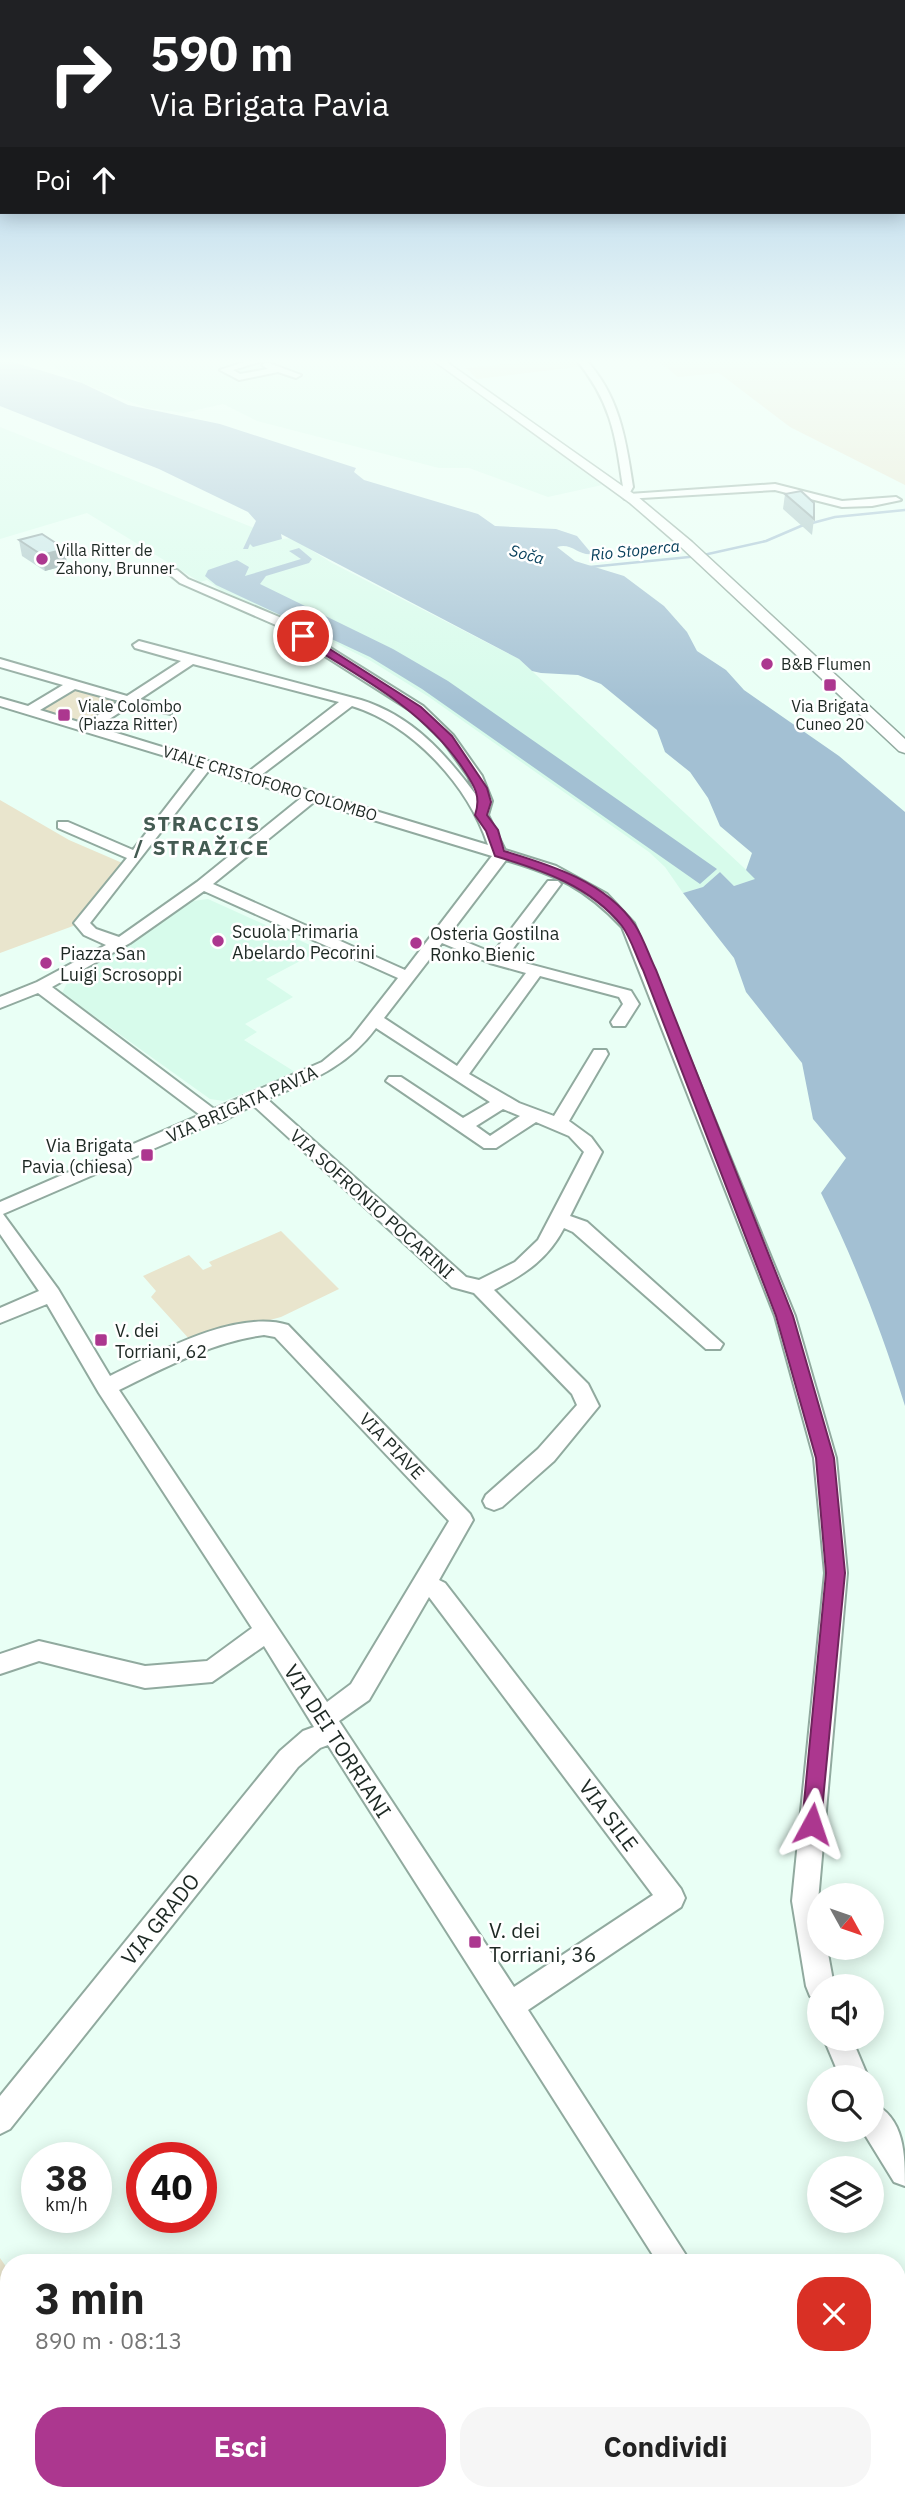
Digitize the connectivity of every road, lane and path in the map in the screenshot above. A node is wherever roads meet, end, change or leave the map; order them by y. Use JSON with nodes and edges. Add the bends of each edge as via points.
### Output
{"nodes":[{"id":1,"x":599,"y":475,"type":"edge"},
{"id":2,"x":626,"y":475,"type":"edge"},
{"id":3,"x":768,"y":488,"type":"junction"},
{"id":4,"x":627,"y":495,"type":"junction"},
{"id":5,"x":779,"y":499,"type":"dead end"},
{"id":6,"x":895,"y":500,"type":"dead end"},
{"id":7,"x":173,"y":572,"type":"dead end"},
{"id":8,"x":139,"y":645,"type":"dead end"},
{"id":9,"x":191,"y":660,"type":"junction"},
{"id":10,"x":0,"y":663,"type":"edge"},
{"id":11,"x":75,"y":683,"type":"junction"},
{"id":12,"x":130,"y":700,"type":"junction"},
{"id":13,"x":0,"y":702,"type":"edge"},
{"id":14,"x":348,"y":702,"type":"junction"},
{"id":15,"x":29,"y":711,"type":"junction"},
{"id":16,"x":166,"y":711,"type":"dead end"},
{"id":17,"x":87,"y":728,"type":"junction"},
{"id":18,"x":902,"y":741,"type":"edge"},
{"id":19,"x":207,"y":763,"type":"junction"},
{"id":20,"x":250,"y":777,"type":"junction"},
{"id":21,"x":312,"y":796,"type":"junction"},
{"id":22,"x":481,"y":815,"type":"junction"},
{"id":23,"x":63,"y":825,"type":"dead end"},
{"id":24,"x":499,"y":853,"type":"junction"},
{"id":25,"x":136,"y":857,"type":"junction"},
{"id":26,"x":553,"y":884,"type":"dead end"},
{"id":27,"x":204,"y":886,"type":"junction"},
{"id":28,"x":441,"y":937,"type":"junction"},
{"id":29,"x":116,"y":943,"type":"junction"},
{"id":30,"x":496,"y":960,"type":"junction"},
{"id":31,"x":535,"y":972,"type":"junction"},
{"id":32,"x":408,"y":977,"type":"junction"},
{"id":33,"x":42,"y":988,"type":"junction"},
{"id":34,"x":0,"y":1003,"type":"edge"},
{"id":35,"x":374,"y":1020,"type":"junction"},
{"id":36,"x":619,"y":1022,"type":"dead end"},
{"id":37,"x":600,"y":1054,"type":"dead end"},
{"id":38,"x":460,"y":1074,"type":"junction"},
{"id":39,"x":395,"y":1081,"type":"dead end"},
{"id":40,"x":256,"y":1099,"type":"junction"},
{"id":41,"x":502,"y":1102,"type":"junction"},
{"id":42,"x":534,"y":1115,"type":"junction"},
{"id":43,"x":215,"y":1118,"type":"junction"},
{"id":44,"x":559,"y":1123,"type":"junction"},
{"id":45,"x":463,"y":1126,"type":"junction"},
{"id":46,"x":0,"y":1209,"type":"edge"},
{"id":47,"x":560,"y":1219,"type":"junction"},
{"id":48,"x":0,"y":1220,"type":"edge"},
{"id":49,"x":481,"y":1288,"type":"junction"},
{"id":50,"x":51,"y":1294,"type":"junction"},
{"id":51,"x":0,"y":1316,"type":"edge"},
{"id":52,"x":713,"y":1344,"type":"dead end"},
{"id":53,"x":106,"y":1387,"type":"junction"},
{"id":54,"x":494,"y":1500,"type":"dead end"},
{"id":55,"x":424,"y":1584,"type":"junction"},
{"id":56,"x":267,"y":1630,"type":"junction"},
{"id":57,"x":0,"y":1664,"type":"edge"},
{"id":58,"x":326,"y":1726,"type":"junction"},
{"id":59,"x":818,"y":1974,"type":"edge"},
{"id":60,"x":511,"y":2005,"type":"junction"},
{"id":61,"x":0,"y":2119,"type":"edge"},
{"id":62,"x":884,"y":2137,"type":"edge"},
{"id":63,"x":905,"y":2171,"type":"edge"},
{"id":64,"x":670,"y":2254,"type":"edge"}],
"edges":[{"from":1,"to":4,"type":"main road"},
{"from":2,"to":4,"type":"street"},
{"from":3,"to":4,"type":"street"},
{"from":3,"to":5,"type":"street"},
{"from":3,"to":6,"type":"street","via":[[794,489],[849,505]]},
{"from":4,"to":18,"type":"main road"},
{"from":7,"to":22,"type":"street","via":[[280,622],[418,709],[448,738],[475,776],[485,802]]},
{"from":8,"to":9,"type":"street"},
{"from":9,"to":12,"type":"street"},
{"from":9,"to":14,"type":"street"},
{"from":10,"to":11,"type":"street"},
{"from":11,"to":12,"type":"street"},
{"from":11,"to":15,"type":"street"},
{"from":12,"to":16,"type":"street"},
{"from":12,"to":17,"type":"street"},
{"from":13,"to":15,"type":"street","name":"VIALE CRISTOFORO COLOMBO"},
{"from":14,"to":20,"type":"street"},
{"from":14,"to":22,"type":"street","via":[[399,722],[428,748]]},
{"from":15,"to":17,"type":"street","name":"VIALE CRISTOFORO COLOMBO"},
{"from":17,"to":19,"type":"street","name":"VIALE CRISTOFORO COLOMBO"},
{"from":19,"to":20,"type":"street","name":"VIALE CRISTOFORO COLOMBO"},
{"from":19,"to":25,"type":"street"},
{"from":20,"to":21,"type":"street","name":"VIALE CRISTOFORO COLOMBO"},
{"from":21,"to":24,"type":"street","name":"VIALE CRISTOFORO COLOMBO"},
{"from":21,"to":27,"type":"street"},
{"from":22,"to":24,"type":"street","via":[[492,830]]},
{"from":23,"to":25,"type":"street"},
{"from":24,"to":28,"type":"street","name":"VIA BRIGATA PAVIA","via":[[500,858]]},
{"from":24,"to":59,"type":"street","name":"VIALE CRISTOFORO COLOMBO","via":[[586,886],[629,926],[785,1316],[825,1458],[836,1573],[805,1901]]},
{"from":25,"to":29,"type":"street","via":[[82,923],[90,932]]},
{"from":26,"to":30,"type":"street"},
{"from":27,"to":29,"type":"street"},
{"from":27,"to":32,"type":"street"},
{"from":28,"to":30,"type":"street"},
{"from":28,"to":32,"type":"street","name":"VIA BRIGATA PAVIA"},
{"from":29,"to":33,"type":"street"},
{"from":30,"to":31,"type":"street"},
{"from":31,"to":36,"type":"street","via":[[625,994],[631,1004]]},
{"from":31,"to":38,"type":"street"},
{"from":32,"to":35,"type":"street","name":"VIA BRIGATA PAVIA"},
{"from":33,"to":34,"type":"street"},
{"from":33,"to":43,"type":"street"},
{"from":35,"to":38,"type":"street"},
{"from":35,"to":40,"type":"street","name":"VIA BRIGATA PAVIA","via":[[357,1042],[328,1066]]},
{"from":37,"to":44,"type":"street"},
{"from":38,"to":41,"type":"street"},
{"from":39,"to":45,"type":"street"},
{"from":40,"to":43,"type":"street","name":"VIA BRIGATA PAVIA"},
{"from":40,"to":49,"type":"street","name":"VIA SOFRONIO POCARINI","via":[[459,1282]]},
{"from":41,"to":42,"type":"street"},
{"from":41,"to":45,"type":"street"},
{"from":42,"to":44,"type":"street"},
{"from":42,"to":45,"type":"street","via":[[490,1144]]},
{"from":43,"to":46,"type":"street","name":"VIA BRIGATA PAVIA"},
{"from":44,"to":47,"type":"street","via":[[578,1133],[593,1152]]},
{"from":47,"to":49,"type":"street","via":[[535,1257]]},
{"from":47,"to":52,"type":"street","via":[[580,1227]]},
{"from":48,"to":50,"type":"street","name":"VIA DEI TORRIANI"},
{"from":49,"to":54,"type":"street","name":"VIA SOFRONIO POCARINI","via":[[581,1390],[588,1406],[547,1455]]},
{"from":50,"to":51,"type":"street"},
{"from":50,"to":53,"type":"street","name":"VIA DEI TORRIANI"},
{"from":53,"to":55,"type":"street","name":"VIA PIAVE","via":[[195,1346],[269,1326],[281,1330],[462,1520]]},
{"from":53,"to":56,"type":"street","name":"VIA DEI TORRIANI"},
{"from":55,"to":58,"type":"street","name":"VIA PIAVE","via":[[360,1692]]},
{"from":55,"to":60,"type":"street","name":"VIA SILE","via":[[437,1590],[672,1898]]},
{"from":56,"to":57,"type":"street","via":[[212,1671],[145,1677],[39,1651]]},
{"from":56,"to":58,"type":"street","name":"VIA DEI TORRIANI"},
{"from":58,"to":60,"type":"street","name":"VIA DEI TORRIANI"},
{"from":58,"to":61,"type":"street","name":"VIA GRADO","via":[[289,1759]]},
{"from":60,"to":64,"type":"street","name":"VIA DEI TORRIANI"},
{"from":62,"to":63,"type":"street"}]}
